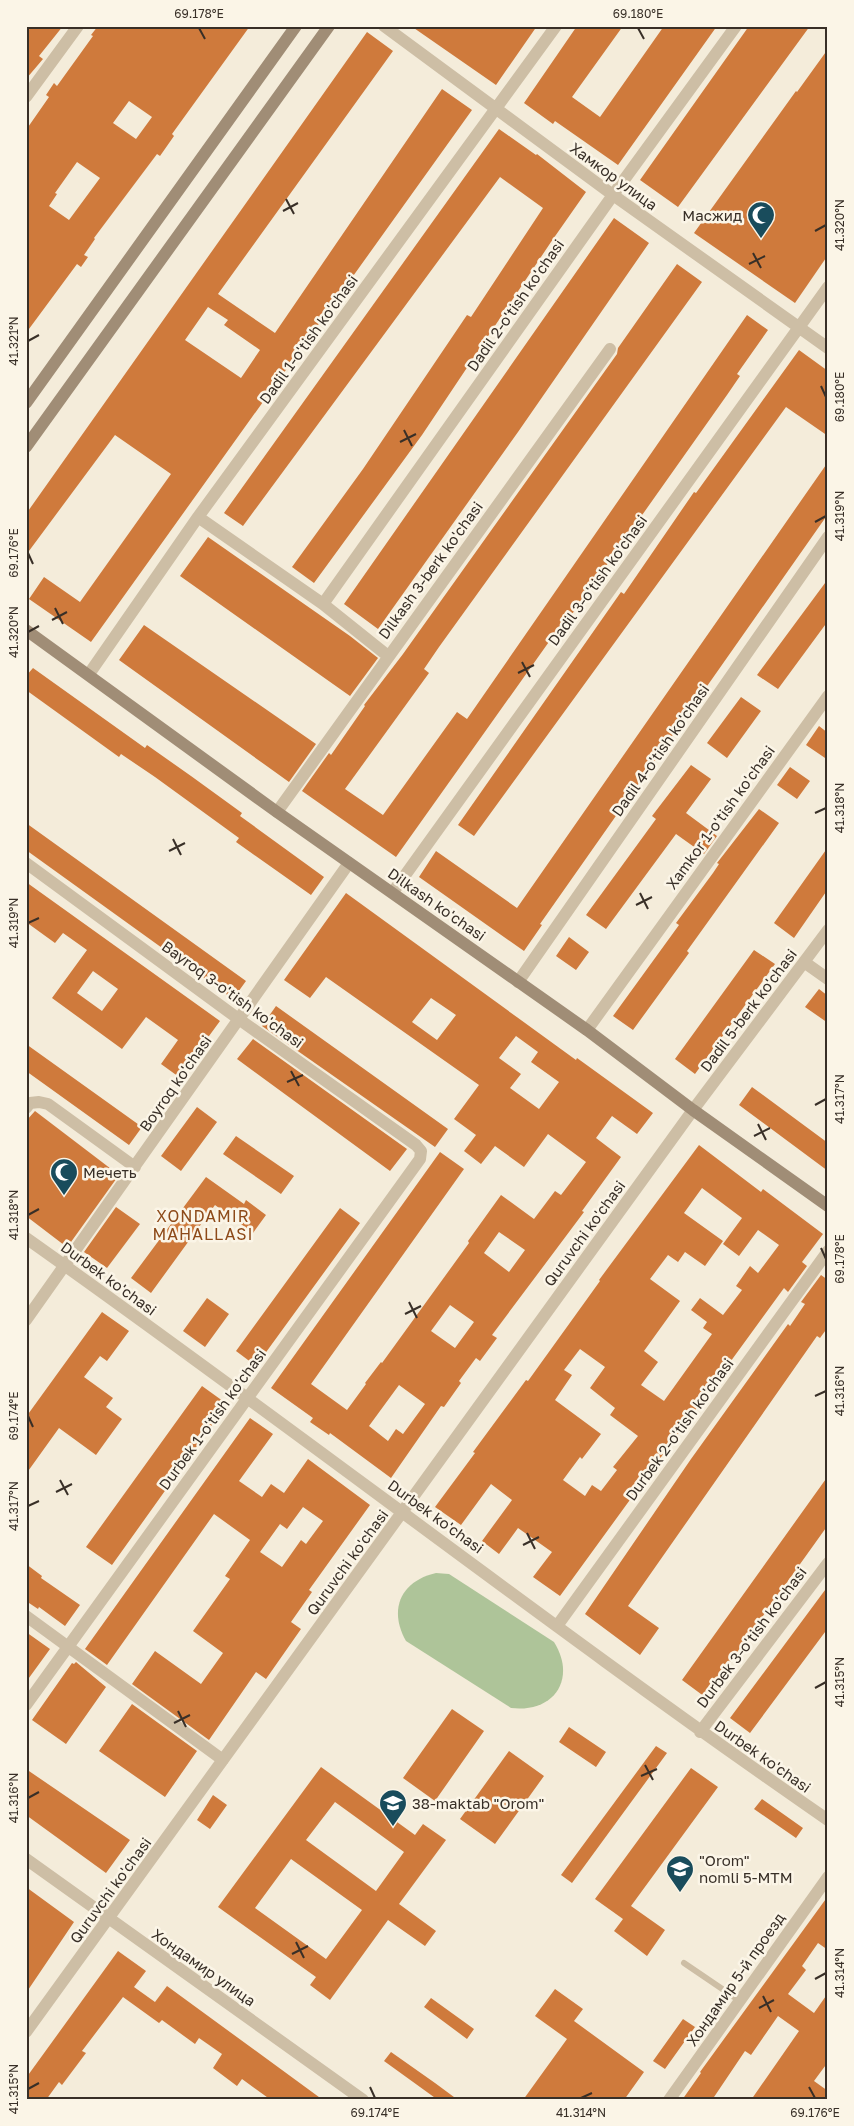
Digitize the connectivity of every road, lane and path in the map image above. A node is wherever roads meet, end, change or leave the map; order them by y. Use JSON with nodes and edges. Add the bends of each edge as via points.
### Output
{"nodes":[{"id":1,"x":78,"y":26,"type":"edge"},
{"id":2,"x":296,"y":26,"type":"edge"},
{"id":3,"x":329,"y":26,"type":"edge"},
{"id":4,"x":384,"y":26,"type":"edge"},
{"id":5,"x":556,"y":26,"type":"edge"},
{"id":6,"x":736,"y":26,"type":"edge"},
{"id":7,"x":26,"y":97,"type":"edge"},
{"id":8,"x":496,"y":110,"type":"junction"},
{"id":9,"x":613,"y":195,"type":"junction"},
{"id":10,"x":828,"y":287,"type":"edge"},
{"id":11,"x":798,"y":328,"type":"junction"},
{"id":12,"x":828,"y":348,"type":"edge"},
{"id":13,"x":610,"y":349,"type":"dead end"},
{"id":14,"x":26,"y":403,"type":"edge"},
{"id":15,"x":26,"y":447,"type":"edge"},
{"id":16,"x":198,"y":516,"type":"junction"},
{"id":17,"x":828,"y":537,"type":"edge"},
{"id":18,"x":323,"y":604,"type":"junction"},
{"id":19,"x":26,"y":630,"type":"edge"},
{"id":20,"x":388,"y":656,"type":"junction"},
{"id":21,"x":89,"y":674,"type":"junction"},
{"id":22,"x":828,"y":696,"type":"edge"},
{"id":23,"x":277,"y":812,"type":"junction"},
{"id":24,"x":26,"y":862,"type":"edge"},
{"id":25,"x":349,"y":863,"type":"junction"},
{"id":26,"x":393,"y":892,"type":"junction"},
{"id":27,"x":828,"y":930,"type":"edge"},
{"id":28,"x":804,"y":962,"type":"junction"},
{"id":29,"x":828,"y":979,"type":"edge"},
{"id":30,"x":518,"y":982,"type":"junction"},
{"id":31,"x":240,"y":1020,"type":"junction"},
{"id":32,"x":587,"y":1030,"type":"junction"},
{"id":33,"x":26,"y":1108,"type":"edge"},
{"id":34,"x":693,"y":1110,"type":"junction"},
{"id":35,"x":421,"y":1151,"type":"joint"},
{"id":36,"x":135,"y":1167,"type":"junction"},
{"id":37,"x":828,"y":1206,"type":"edge"},
{"id":38,"x":26,"y":1238,"type":"edge"},
{"id":39,"x":828,"y":1251,"type":"edge"},
{"id":40,"x":65,"y":1266,"type":"junction"},
{"id":41,"x":26,"y":1320,"type":"edge"},
{"id":42,"x":247,"y":1398,"type":"junction"},
{"id":43,"x":403,"y":1512,"type":"junction"},
{"id":44,"x":828,"y":1563,"type":"edge"},
{"id":45,"x":26,"y":1616,"type":"edge"},
{"id":46,"x":557,"y":1626,"type":"junction"},
{"id":47,"x":69,"y":1647,"type":"junction"},
{"id":48,"x":26,"y":1705,"type":"edge"},
{"id":49,"x":700,"y":1732,"type":"junction"},
{"id":50,"x":223,"y":1760,"type":"junction"},
{"id":51,"x":828,"y":1820,"type":"edge"},
{"id":52,"x":26,"y":1859,"type":"edge"},
{"id":53,"x":828,"y":1877,"type":"edge"},
{"id":54,"x":108,"y":1919,"type":"junction"},
{"id":55,"x":684,"y":1963,"type":"dead end"},
{"id":56,"x":740,"y":2001,"type":"junction"},
{"id":57,"x":26,"y":2032,"type":"edge"},
{"id":58,"x":363,"y":2100,"type":"edge"},
{"id":59,"x":669,"y":2100,"type":"edge"}],
"edges":[{"from":1,"to":7,"type":"street"},
{"from":2,"to":14,"type":"street"},
{"from":3,"to":15,"type":"street"},
{"from":4,"to":8,"type":"street","name":"Хамкор улица"},
{"from":5,"to":8,"type":"street","name":"Dadil 1-o'tish ko'chasi"},
{"from":6,"to":9,"type":"street","name":"Dadil 2-o'tish ko'chasi"},
{"from":8,"to":9,"type":"street","name":"Хамкор улица"},
{"from":8,"to":16,"type":"street","name":"Dadil 1-o'tish ko'chasi"},
{"from":9,"to":11,"type":"street","name":"Хамкор улица"},
{"from":9,"to":18,"type":"street","name":"Dadil 2-o'tish ko'chasi"},
{"from":10,"to":11,"type":"street","name":"Dadil 3-o'tish ko'chasi"},
{"from":11,"to":12,"type":"street","name":"Хамкор улица"},
{"from":11,"to":26,"type":"street","name":"Dadil 3-o'tish ko'chasi"},
{"from":13,"to":20,"type":"street","name":"Dilkash 3-berk ko'chasi"},
{"from":16,"to":18,"type":"street"},
{"from":16,"to":21,"type":"street","name":"Dadil 1-o'tish ko'chasi"},
{"from":17,"to":30,"type":"street","name":"Dadil 4-o'tish ko'chasi"},
{"from":18,"to":20,"type":"street"},
{"from":19,"to":21,"type":"street","name":"Dilkash ko'chasi"},
{"from":20,"to":23,"type":"street","name":"Dilkash 3-berk ko'chasi"},
{"from":21,"to":23,"type":"street","name":"Dilkash ko'chasi"},
{"from":22,"to":32,"type":"street","name":"Xamkor 1-o'tish ko'chasi"},
{"from":23,"to":25,"type":"street","name":"Dilkash ko'chasi"},
{"from":24,"to":31,"type":"street","name":"Bayroq 3-o'tish ko'chasi"},
{"from":25,"to":26,"type":"street","name":"Dilkash ko'chasi"},
{"from":25,"to":31,"type":"street","name":"Boyroq ko'chasi"},
{"from":26,"to":30,"type":"street","name":"Dilkash ko'chasi"},
{"from":27,"to":28,"type":"street","name":"Dadil 5-berk ko'chasi"},
{"from":28,"to":29,"type":"street"},
{"from":28,"to":34,"type":"street","name":"Dadil 5-berk ko'chasi"},
{"from":30,"to":32,"type":"street","name":"Dilkash ko'chasi"},
{"from":31,"to":35,"type":"street","name":"Bayroq 3-o'tish ko'chasi"},
{"from":31,"to":36,"type":"street","name":"Boyroq ko'chasi"},
{"from":32,"to":34,"type":"street","name":"Dilkash ko'chasi"},
{"from":33,"to":36,"type":"street","via":[[30,1103],[48,1104]]},
{"from":34,"to":37,"type":"street","name":"Dilkash ko'chasi"},
{"from":34,"to":43,"type":"street","name":"Quruvchi ko'chasi"},
{"from":35,"to":42,"type":"street","name":"Durbek 1-o'tish ko'chasi","via":[[420,1159]]},
{"from":36,"to":40,"type":"street","name":"Boyroq ko'chasi"},
{"from":38,"to":40,"type":"street","name":"Durbek ko'chasi"},
{"from":39,"to":46,"type":"street","name":"Durbek 2-o'tish ko'chasi"},
{"from":40,"to":41,"type":"street","name":"Boyroq ko'chasi"},
{"from":40,"to":42,"type":"street","name":"Durbek ko'chasi"},
{"from":42,"to":43,"type":"street","name":"Durbek ko'chasi"},
{"from":42,"to":47,"type":"street","name":"Durbek 1-o'tish ko'chasi"},
{"from":43,"to":46,"type":"street","name":"Durbek ko'chasi"},
{"from":43,"to":50,"type":"street","name":"Quruvchi ko'chasi"},
{"from":44,"to":49,"type":"street","name":"Durbek 3-o'tish ko'chasi"},
{"from":45,"to":47,"type":"street"},
{"from":46,"to":49,"type":"street","name":"Durbek ko'chasi"},
{"from":47,"to":48,"type":"street","name":"Durbek 1-o'tish ko'chasi"},
{"from":47,"to":50,"type":"street"},
{"from":49,"to":51,"type":"street","name":"Durbek ko'chasi"},
{"from":50,"to":54,"type":"street","name":"Quruvchi ko'chasi"},
{"from":52,"to":54,"type":"street","name":"Хондамир улица"},
{"from":53,"to":56,"type":"street","name":"Хондамир 5-й проезд"},
{"from":54,"to":57,"type":"street","name":"Quruvchi ko'chasi"},
{"from":54,"to":58,"type":"street","name":"Хондамир улица"},
{"from":55,"to":56,"type":"lane"},
{"from":56,"to":59,"type":"street","name":"Хондамир 5-й проезд"}]}
